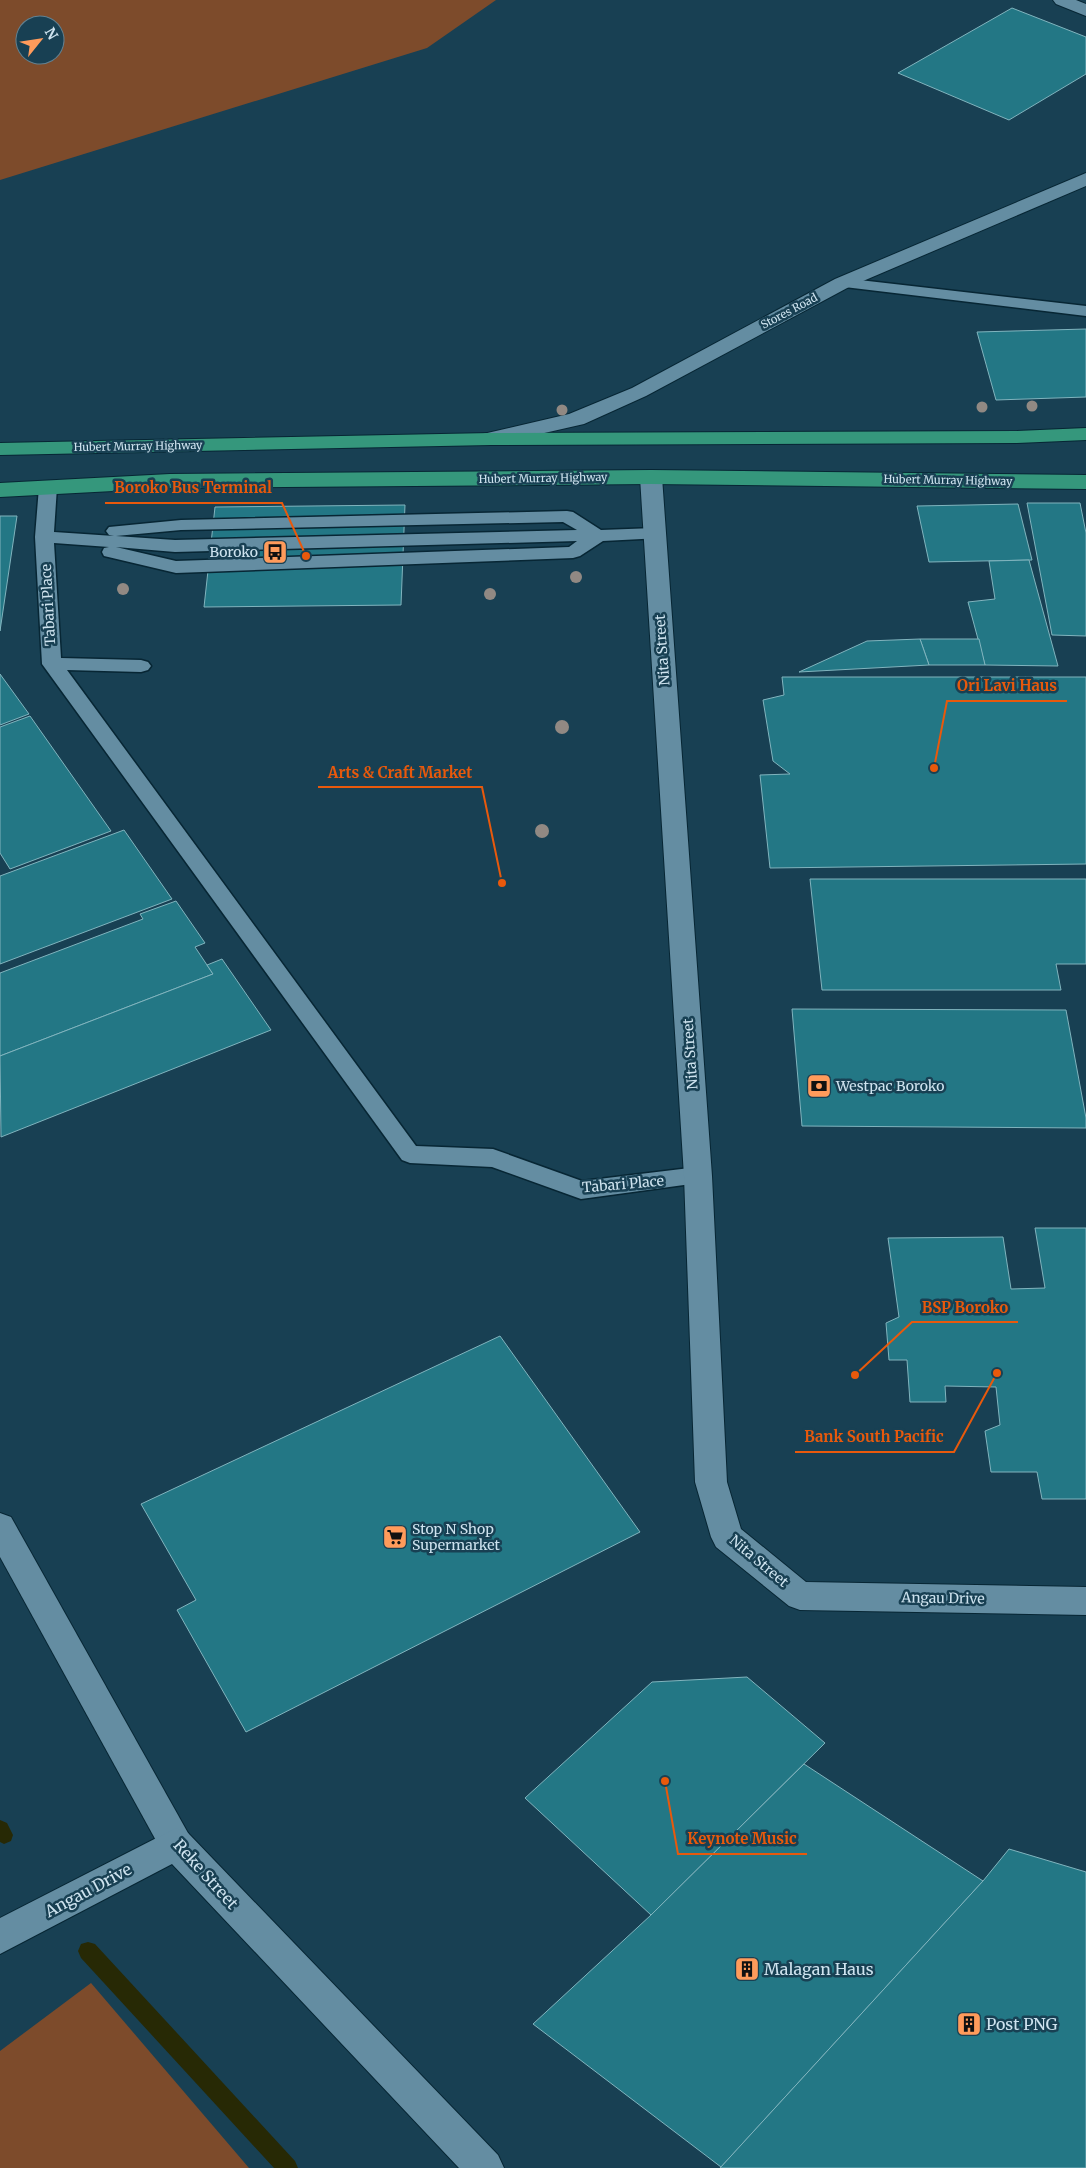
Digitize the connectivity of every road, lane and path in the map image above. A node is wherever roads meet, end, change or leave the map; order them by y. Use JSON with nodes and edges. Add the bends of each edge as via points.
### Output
{"nodes":[{"id":1,"x":1062,"y":0,"type":"edge"},
{"id":2,"x":1086,"y":10,"type":"edge"},
{"id":3,"x":1086,"y":179,"type":"edge"},
{"id":4,"x":842,"y":282,"type":"junction"},
{"id":5,"x":1086,"y":311,"type":"edge"},
{"id":6,"x":1086,"y":434,"type":"edge"},
{"id":7,"x":492,"y":439,"type":"junction"},
{"id":8,"x":0,"y":449,"type":"edge"},
{"id":9,"x":651,"y":476,"type":"junction"},
{"id":10,"x":1086,"y":482,"type":"edge"},
{"id":11,"x":48,"y":487,"type":"junction"},
{"id":12,"x":0,"y":490,"type":"edge"},
{"id":13,"x":655,"y":534,"type":"junction"},
{"id":14,"x":598,"y":536,"type":"junction"},
{"id":15,"x":44,"y":537,"type":"junction"},
{"id":16,"x":52,"y":664,"type":"junction"},
{"id":17,"x":141,"y":666,"type":"dead end"},
{"id":18,"x":698,"y":1176,"type":"junction"},
{"id":19,"x":0,"y":1526,"type":"edge"},
{"id":20,"x":800,"y":1596,"type":"joint"},
{"id":21,"x":1086,"y":1601,"type":"edge"},
{"id":22,"x":176,"y":1844,"type":"junction"},
{"id":23,"x":0,"y":1937,"type":"edge"},
{"id":24,"x":485,"y":2168,"type":"edge"}],
"edges":[{"from":1,"to":2,"type":"street"},
{"from":3,"to":4,"type":"street","name":"Stores Road"},
{"from":4,"to":5,"type":"lane"},
{"from":4,"to":7,"type":"street","name":"Stores Road","via":[[639,392],[576,419]]},
{"from":6,"to":7,"type":"highway","name":"Hubert Murray Highway"},
{"from":7,"to":8,"type":"highway","name":"Hubert Murray Highway"},
{"from":9,"to":10,"type":"highway","name":"Hubert Murray Highway"},
{"from":9,"to":11,"type":"highway","name":"Hubert Murray Highway","via":[[170,481]]},
{"from":9,"to":13,"type":"street","name":"Nita Street"},
{"from":11,"to":12,"type":"highway","name":"Hubert Murray Highway"},
{"from":11,"to":15,"type":"lane","name":"Tabari Place"},
{"from":13,"to":14,"type":"lane"},
{"from":13,"to":18,"type":"street","name":"Nita Street"},
{"from":14,"to":15,"type":"lane","via":[[567,516],[180,524]]},
{"from":14,"to":15,"type":"lane","via":[[573,552],[176,567]]},
{"from":15,"to":16,"type":"lane","name":"Tabari Place"},
{"from":16,"to":17,"type":"lane","name":"Tabari Place"},
{"from":16,"to":18,"type":"lane","name":"Tabari Place","via":[[410,1154],[493,1158],[581,1190]]},
{"from":18,"to":20,"type":"street","name":"Nita Street","via":[[711,1482],[727,1537]]},
{"from":19,"to":22,"type":"street","name":"Reke Street"},
{"from":20,"to":21,"type":"street","name":"Angau Drive"},
{"from":22,"to":23,"type":"street","name":"Angau Drive"},
{"from":22,"to":24,"type":"street","name":"Reke Street"}]}
